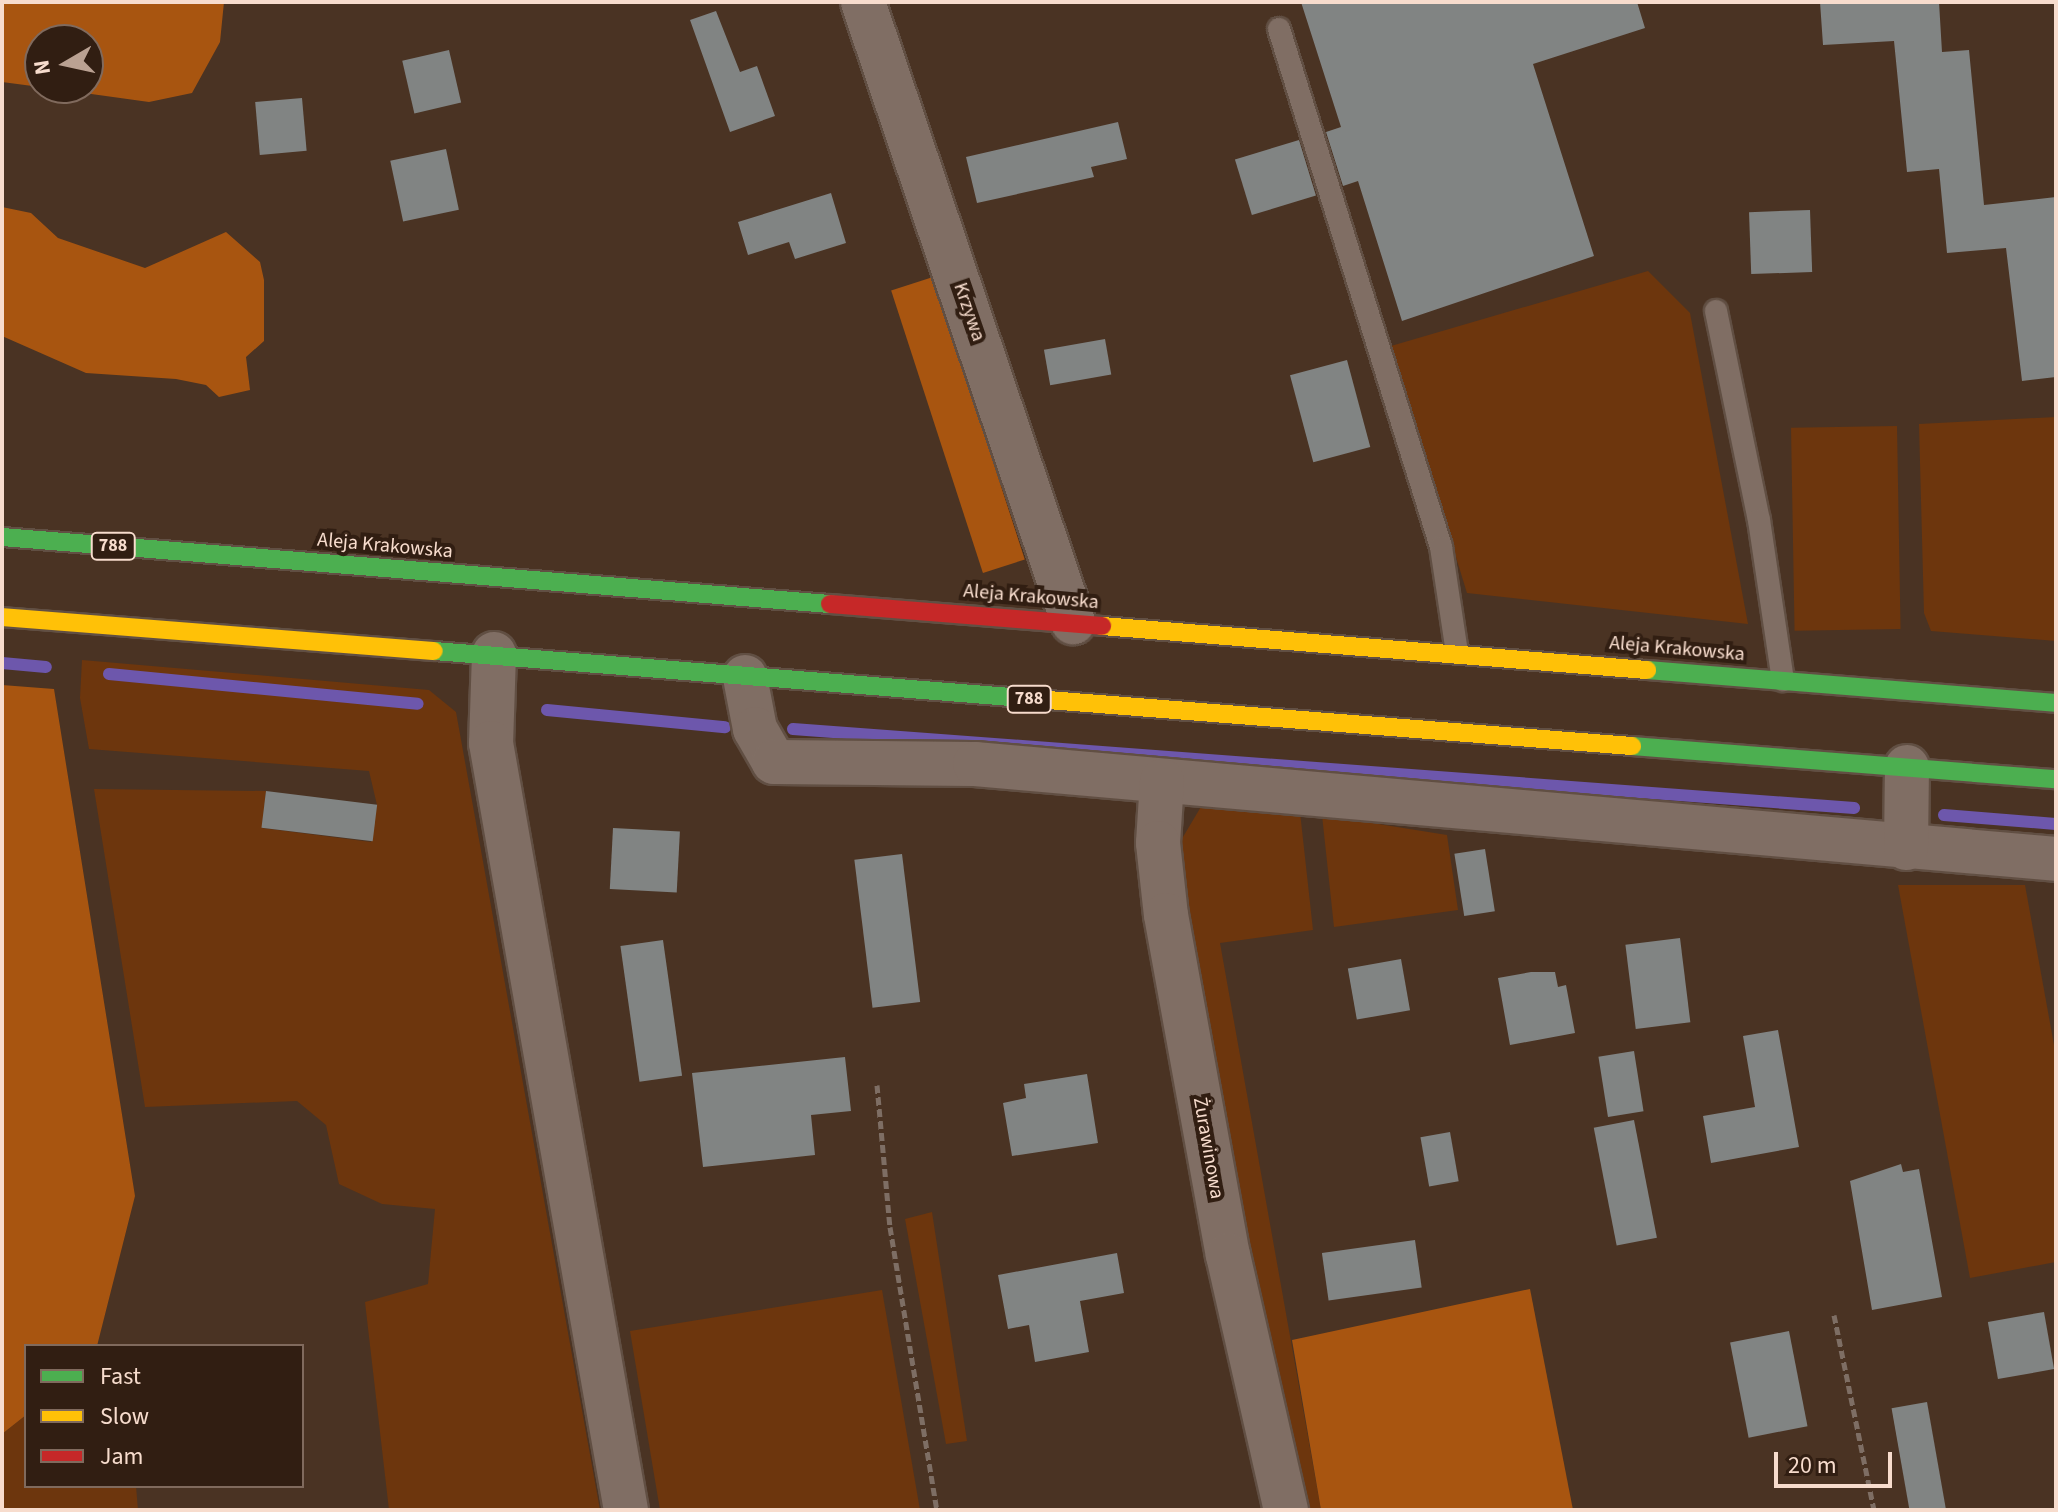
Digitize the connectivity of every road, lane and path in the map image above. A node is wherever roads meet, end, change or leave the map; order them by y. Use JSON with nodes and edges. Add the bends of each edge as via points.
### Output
{"nodes":[{"id":1,"x":863,"y":2,"type":"edge"},
{"id":2,"x":1279,"y":29,"type":"dead end"},
{"id":3,"x":1716,"y":311,"type":"dead end"},
{"id":4,"x":2,"y":537,"type":"edge"},
{"id":5,"x":2,"y":617,"type":"edge"},
{"id":6,"x":1073,"y":622,"type":"junction"},
{"id":7,"x":1457,"y":653,"type":"junction"},
{"id":8,"x":494,"y":654,"type":"junction"},
{"id":9,"x":745,"y":677,"type":"junction"},
{"id":10,"x":1783,"y":680,"type":"junction"},
{"id":11,"x":2056,"y":703,"type":"edge"},
{"id":12,"x":1907,"y":767,"type":"junction"},
{"id":13,"x":2056,"y":779,"type":"edge"},
{"id":14,"x":1162,"y":781,"type":"junction"},
{"id":15,"x":1906,"y":848,"type":"junction"},
{"id":16,"x":2056,"y":859,"type":"edge"},
{"id":17,"x":877,"y":1085,"type":"dead end"},
{"id":18,"x":1834,"y":1315,"type":"dead end"},
{"id":19,"x":626,"y":1510,"type":"edge"},
{"id":20,"x":937,"y":1510,"type":"edge"},
{"id":21,"x":1286,"y":1510,"type":"edge"},
{"id":22,"x":1874,"y":1510,"type":"edge"}],
"edges":[{"from":1,"to":6,"type":"street","name":"Krzywa"},
{"from":2,"to":7,"type":"lane","via":[[1441,547]]},
{"from":3,"to":10,"type":"lane","via":[[1759,520]]},
{"from":4,"to":6,"type":"main road","name":"Aleja Krakowska","number":"788"},
{"from":5,"to":8,"type":"main road","number":"788"},
{"from":6,"to":7,"type":"main road","name":"Aleja Krakowska","number":"788"},
{"from":7,"to":10,"type":"main road","name":"Aleja Krakowska","number":"788"},
{"from":8,"to":9,"type":"main road","number":"788"},
{"from":8,"to":19,"type":"street","via":[[491,743]]},
{"from":9,"to":12,"type":"main road","number":"788"},
{"from":9,"to":14,"type":"street","via":[[755,729],[774,762],[975,764]]},
{"from":10,"to":11,"type":"main road","name":"Aleja Krakowska","number":"788"},
{"from":12,"to":13,"type":"main road","number":"788"},
{"from":12,"to":15,"type":"street"},
{"from":14,"to":15,"type":"street"},
{"from":14,"to":21,"type":"street","name":"Żurawinowa","via":[[1158,843],[1166,915],[1228,1255]]},
{"from":15,"to":16,"type":"street"},
{"from":17,"to":20,"type":"path","via":[[890,1227]]},
{"from":18,"to":22,"type":"path"}]}
